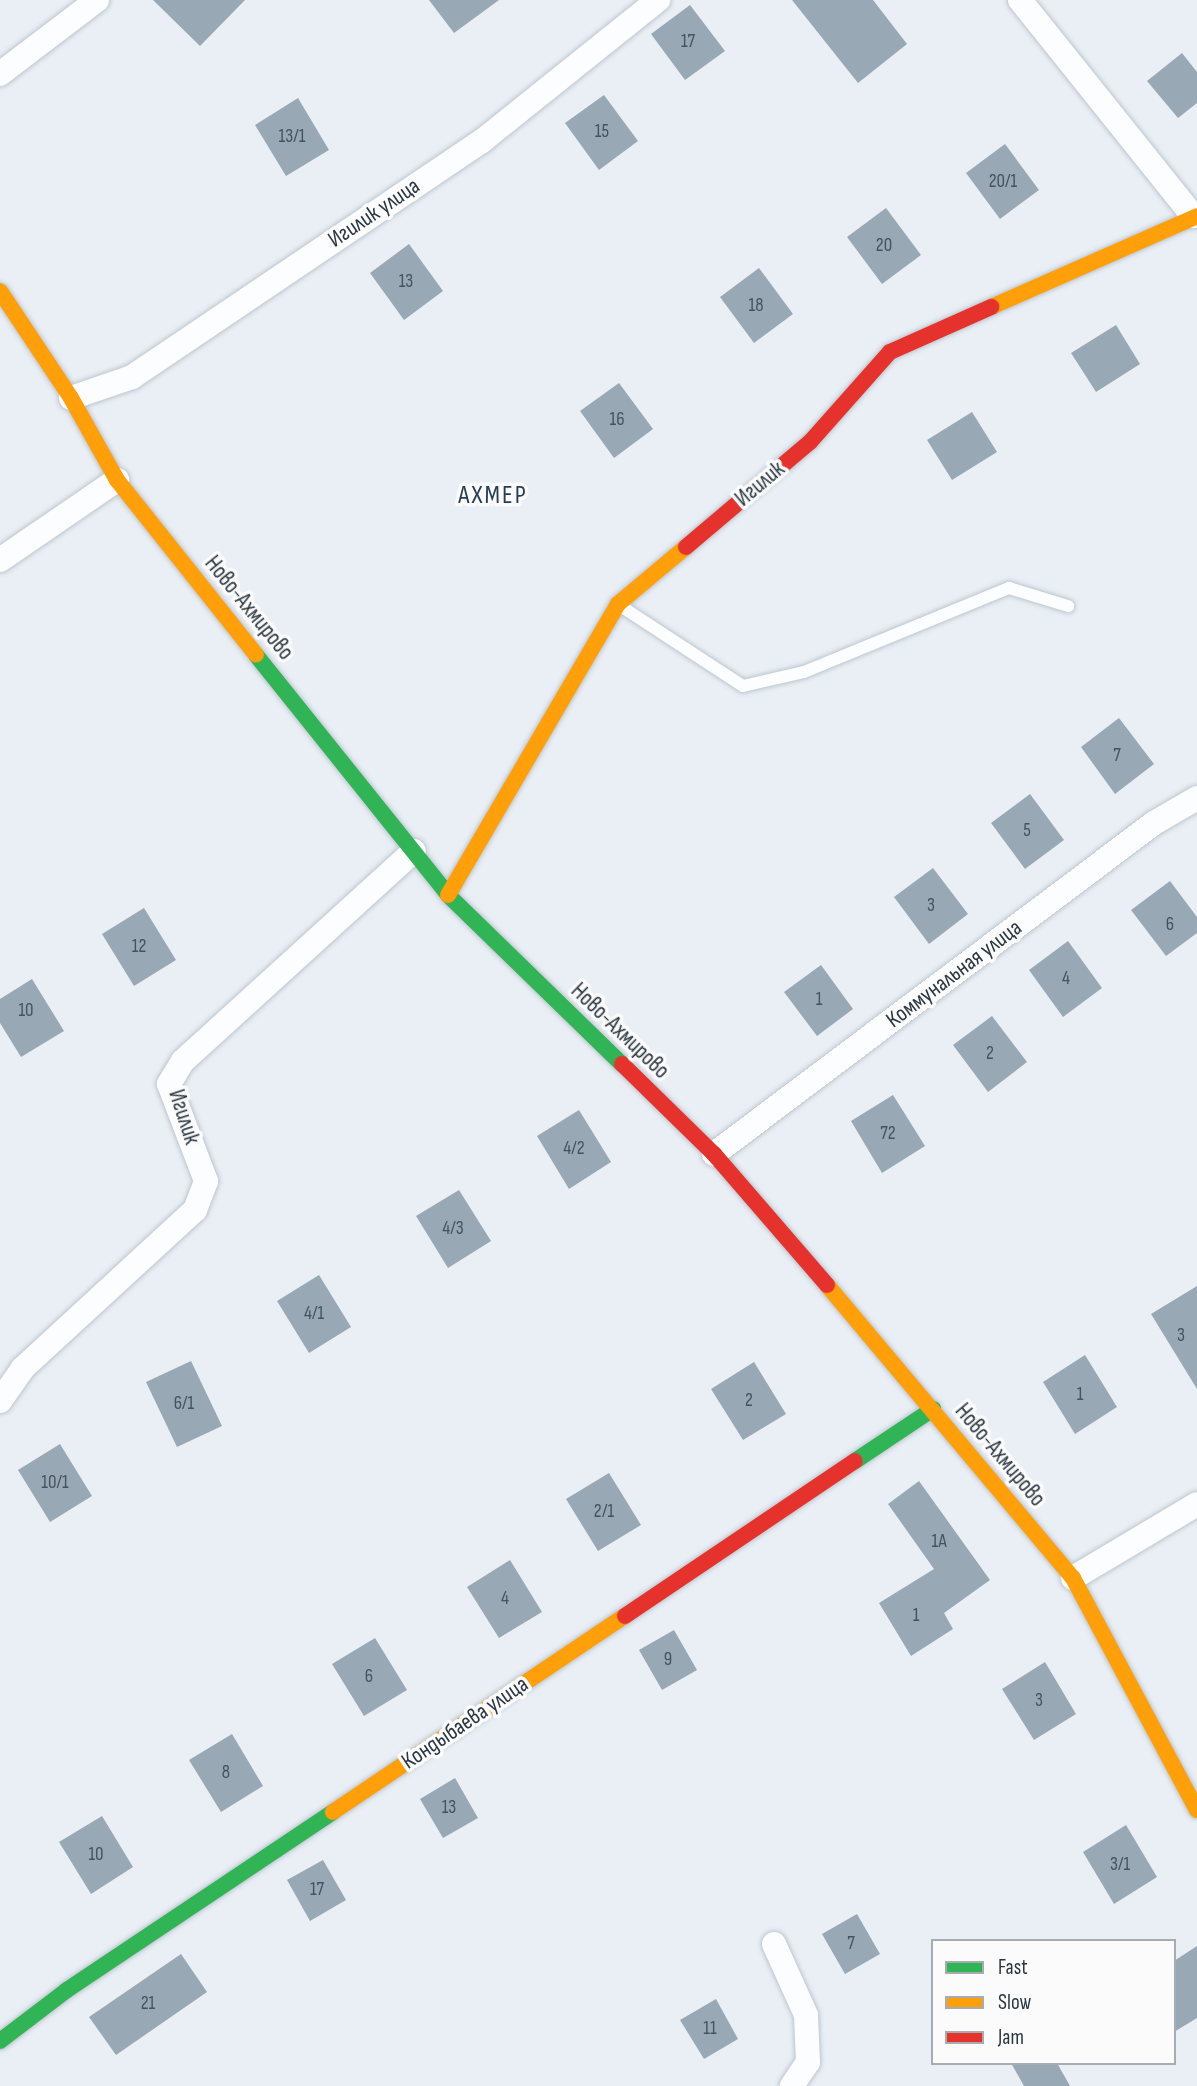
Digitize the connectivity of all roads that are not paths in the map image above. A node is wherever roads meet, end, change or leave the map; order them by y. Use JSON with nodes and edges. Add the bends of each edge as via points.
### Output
{"nodes":[{"id":1,"x":97,"y":0,"type":"edge"},
{"id":2,"x":658,"y":0,"type":"edge"},
{"id":3,"x":1020,"y":0,"type":"edge"},
{"id":4,"x":0,"y":74,"type":"edge"},
{"id":5,"x":1195,"y":216,"type":"edge"},
{"id":6,"x":0,"y":291,"type":"edge"},
{"id":7,"x":71,"y":398,"type":"junction"},
{"id":8,"x":117,"y":480,"type":"junction"},
{"id":9,"x":0,"y":560,"type":"edge"},
{"id":10,"x":618,"y":604,"type":"junction"},
{"id":11,"x":1068,"y":606,"type":"dead end"},
{"id":12,"x":1197,"y":798,"type":"edge"},
{"id":13,"x":414,"y":851,"type":"junction"},
{"id":14,"x":448,"y":895,"type":"junction"},
{"id":15,"x":714,"y":1154,"type":"junction"},
{"id":16,"x":0,"y":1401,"type":"edge"},
{"id":17,"x":933,"y":1409,"type":"junction"},
{"id":18,"x":1197,"y":1504,"type":"edge"},
{"id":19,"x":1073,"y":1578,"type":"junction"},
{"id":20,"x":1197,"y":1810,"type":"edge"},
{"id":21,"x":774,"y":1944,"type":"dead end"},
{"id":22,"x":0,"y":2041,"type":"edge"},
{"id":23,"x":792,"y":2086,"type":"edge"}],
"edges":[{"from":1,"to":4,"type":"street"},
{"from":2,"to":7,"type":"street","name":"Игилик улица","via":[[482,141],[132,377]]},
{"from":3,"to":5,"type":"street"},
{"from":5,"to":10,"type":"street","name":"Игилик","via":[[890,352],[810,442]]},
{"from":6,"to":7,"type":"street","name":"Ново-Ахмирово"},
{"from":7,"to":8,"type":"street","name":"Ново-Ахмирово"},
{"from":8,"to":9,"type":"street"},
{"from":8,"to":13,"type":"street","name":"Ново-Ахмирово"},
{"from":10,"to":11,"type":"lane","via":[[743,686],[804,673],[1009,588]]},
{"from":10,"to":14,"type":"street","name":"Игилик"},
{"from":12,"to":15,"type":"street","name":"Коммунальная улица","via":[[1154,823]]},
{"from":13,"to":14,"type":"street","name":"Ново-Ахмирово"},
{"from":13,"to":16,"type":"street","name":"Игилик","via":[[183,1061],[169,1084],[206,1181],[195,1210],[22,1369]]},
{"from":14,"to":15,"type":"street","name":"Ново-Ахмирово"},
{"from":15,"to":17,"type":"street","name":"Ново-Ахмирово"},
{"from":17,"to":19,"type":"street","name":"Ново-Ахмирово"},
{"from":17,"to":22,"type":"street","name":"Кондыбаева улица","via":[[67,1990]]},
{"from":18,"to":19,"type":"street"},
{"from":19,"to":20,"type":"street","name":"Ново-Ахмирово"},
{"from":21,"to":23,"type":"street","via":[[806,2015],[807,2062]]}]}
